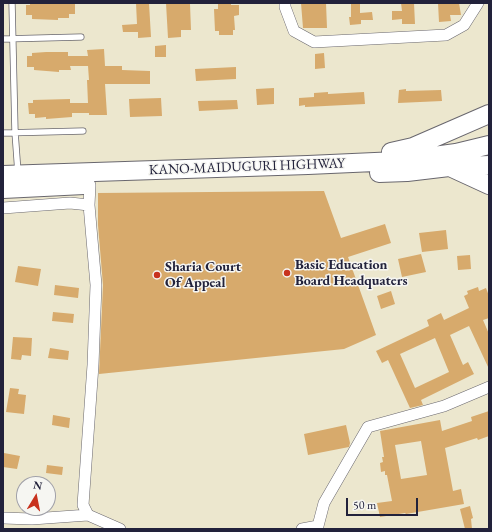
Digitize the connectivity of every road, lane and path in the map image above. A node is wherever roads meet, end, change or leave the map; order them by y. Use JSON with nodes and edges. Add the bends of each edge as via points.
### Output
{"nodes":[{"id":1,"x":12,"y":3,"type":"edge"},
{"id":2,"x":285,"y":3,"type":"edge"},
{"id":3,"x":478,"y":3,"type":"edge"},
{"id":4,"x":81,"y":37,"type":"dead end"},
{"id":5,"x":12,"y":38,"type":"junction"},
{"id":6,"x":3,"y":39,"type":"edge"},
{"id":7,"x":489,"y":114,"type":"edge"},
{"id":8,"x":83,"y":131,"type":"dead end"},
{"id":9,"x":15,"y":132,"type":"junction"},
{"id":10,"x":3,"y":133,"type":"edge"},
{"id":11,"x":489,"y":145,"type":"edge"},
{"id":12,"x":349,"y":163,"type":"junction"},
{"id":13,"x":489,"y":165,"type":"edge"},
{"id":14,"x":449,"y":167,"type":"junction"},
{"id":15,"x":11,"y":175,"type":"edge"},
{"id":16,"x":489,"y":184,"type":"edge"},
{"id":17,"x":90,"y":185,"type":"junction"},
{"id":18,"x":3,"y":189,"type":"edge"},
{"id":19,"x":89,"y":205,"type":"junction"},
{"id":20,"x":3,"y":208,"type":"edge"},
{"id":21,"x":489,"y":386,"type":"edge"},
{"id":22,"x":88,"y":515,"type":"junction"},
{"id":23,"x":3,"y":518,"type":"edge"},
{"id":24,"x":120,"y":529,"type":"edge"},
{"id":25,"x":302,"y":529,"type":"edge"}],
"edges":[{"from":1,"to":5,"type":"lane"},
{"from":2,"to":3,"type":"street","via":[[294,31],[314,42],[446,35],[464,25]]},
{"from":4,"to":5,"type":"lane"},
{"from":5,"to":6,"type":"lane"},
{"from":5,"to":9,"type":"lane"},
{"from":7,"to":12,"type":"highway","via":[[413,146]]},
{"from":8,"to":9,"type":"lane"},
{"from":9,"to":10,"type":"lane"},
{"from":9,"to":15,"type":"lane"},
{"from":11,"to":12,"type":"highway","name":"KANO-MAIDUGURI HIGHWAY","via":[[456,153],[397,161]]},
{"from":12,"to":15,"type":"highway","name":"KANO-MAIDUGURI HIGHWAY"},
{"from":13,"to":14,"type":"highway","name":"KANO-MAIDUGURI HIGHWAY"},
{"from":14,"to":16,"type":"highway"},
{"from":14,"to":17,"type":"highway","name":"KANO-MAIDUGURI HIGHWAY","via":[[407,172]]},
{"from":17,"to":18,"type":"highway","name":"KANO-MAIDUGURI HIGHWAY"},
{"from":17,"to":19,"type":"street"},
{"from":19,"to":20,"type":"street","via":[[70,203]]},
{"from":19,"to":22,"type":"street","via":[[96,284],[83,505]]},
{"from":21,"to":25,"type":"street","via":[[444,406],[368,427],[324,503],[318,526]]},
{"from":22,"to":23,"type":"street","via":[[32,519]]},
{"from":22,"to":24,"type":"street"}]}
